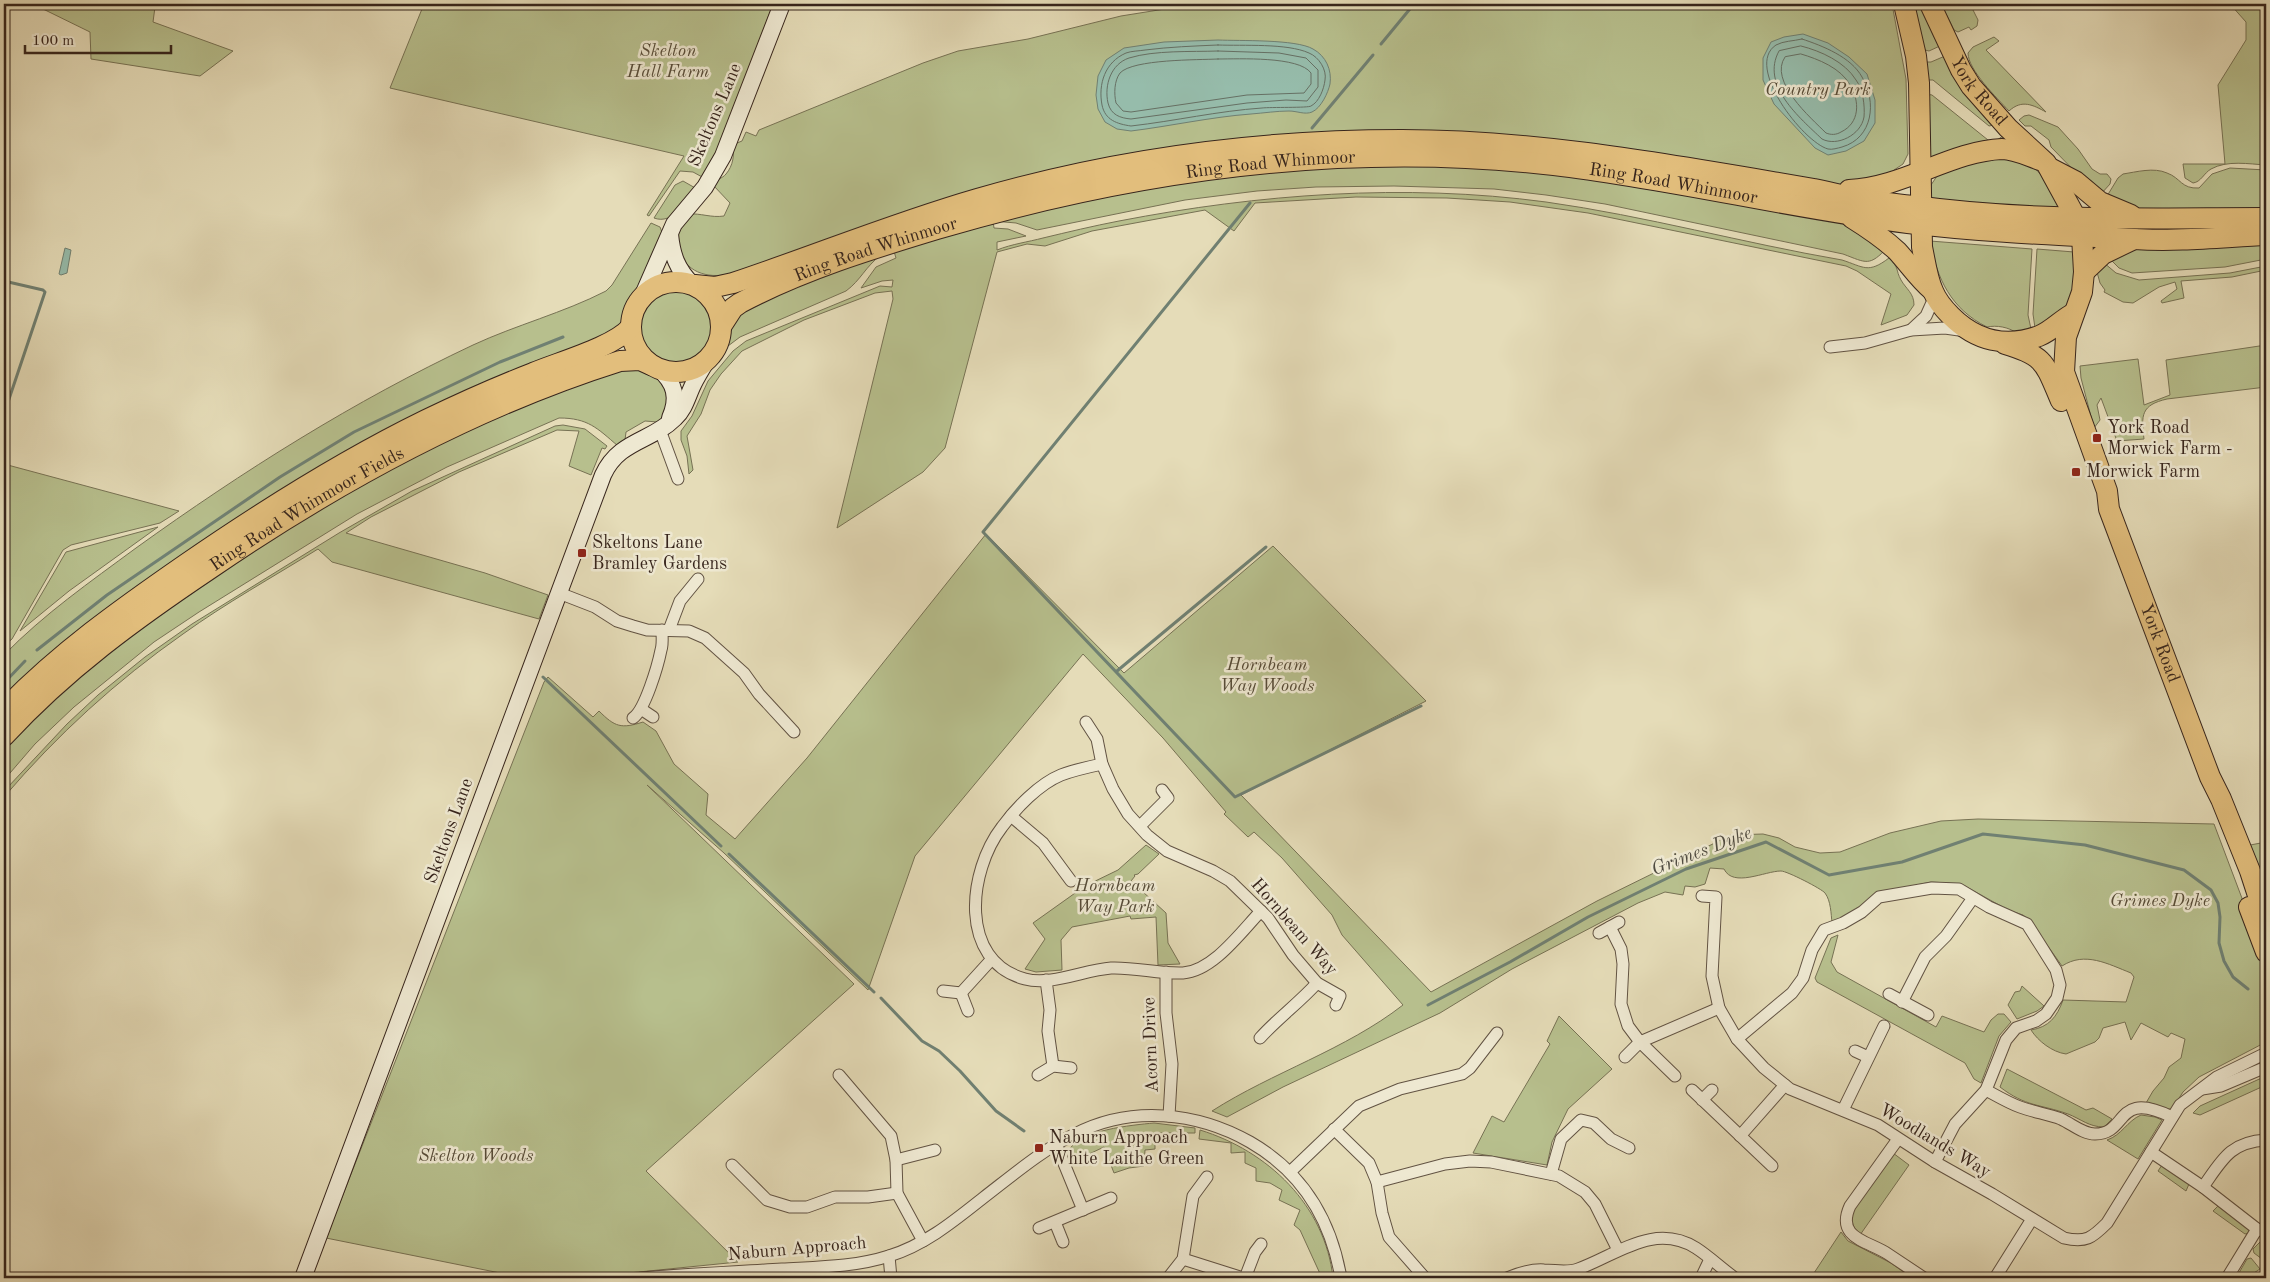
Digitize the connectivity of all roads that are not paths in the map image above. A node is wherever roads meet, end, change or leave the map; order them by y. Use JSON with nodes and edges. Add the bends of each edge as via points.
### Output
{"nodes":[{"id":1,"x":782,"y":4,"type":"edge"},
{"id":2,"x":1904,"y":4,"type":"edge"},
{"id":3,"x":1930,"y":4,"type":"edge"},
{"id":4,"x":2048,"y":165,"type":"junction"},
{"id":5,"x":1921,"y":172,"type":"junction"},
{"id":6,"x":1827,"y":191,"type":"junction"},
{"id":7,"x":979,"y":208,"type":"junction"},
{"id":8,"x":1845,"y":214,"type":"junction"},
{"id":9,"x":1921,"y":216,"type":"junction"},
{"id":10,"x":2266,"y":218,"type":"edge"},
{"id":11,"x":2142,"y":220,"type":"junction"},
{"id":12,"x":2079,"y":227,"type":"junction"},
{"id":13,"x":670,"y":234,"type":"junction"},
{"id":14,"x":890,"y":235,"type":"junction"},
{"id":15,"x":2266,"y":236,"type":"edge"},
{"id":16,"x":2134,"y":239,"type":"junction"},
{"id":17,"x":2084,"y":272,"type":"junction"},
{"id":18,"x":694,"y":284,"type":"junction"},
{"id":19,"x":1933,"y":293,"type":"junction"},
{"id":20,"x":642,"y":297,"type":"junction"},
{"id":21,"x":2074,"y":313,"type":"junction"},
{"id":22,"x":722,"y":325,"type":"junction"},
{"id":23,"x":631,"y":326,"type":"junction"},
{"id":24,"x":1911,"y":330,"type":"junction"},
{"id":25,"x":1969,"y":331,"type":"junction"},
{"id":26,"x":2001,"y":342,"type":"junction"},
{"id":27,"x":1830,"y":347,"type":"dead end"},
{"id":28,"x":707,"y":360,"type":"junction"},
{"id":29,"x":655,"y":367,"type":"junction"},
{"id":30,"x":664,"y":427,"type":"junction"},
{"id":31,"x":678,"y":480,"type":"dead end"},
{"id":32,"x":2109,"y":509,"type":"junction"},
{"id":33,"x":698,"y":579,"type":"dead end"},
{"id":34,"x":559,"y":593,"type":"junction"},
{"id":35,"x":666,"y":630,"type":"junction"},
{"id":36,"x":640,"y":709,"type":"junction"},
{"id":37,"x":4,"y":710,"type":"edge"},
{"id":38,"x":654,"y":717,"type":"dead end"},
{"id":39,"x":633,"y":718,"type":"dead end"},
{"id":40,"x":1086,"y":722,"type":"dead end"},
{"id":41,"x":794,"y":732,"type":"dead end"},
{"id":42,"x":4,"y":736,"type":"edge"},
{"id":43,"x":1102,"y":764,"type":"junction"},
{"id":44,"x":2210,"y":777,"type":"junction"},
{"id":45,"x":1162,"y":790,"type":"dead end"},
{"id":46,"x":1011,"y":816,"type":"junction"},
{"id":47,"x":1140,"y":826,"type":"junction"},
{"id":48,"x":1071,"y":881,"type":"dead end"},
{"id":49,"x":1702,"y":896,"type":"dead end"},
{"id":50,"x":1973,"y":898,"type":"junction"},
{"id":51,"x":1261,"y":911,"type":"junction"},
{"id":52,"x":2266,"y":920,"type":"edge"},
{"id":53,"x":1599,"y":933,"type":"dead end"},
{"id":54,"x":2266,"y":952,"type":"edge"},
{"id":55,"x":992,"y":960,"type":"junction"},
{"id":56,"x":1166,"y":972,"type":"junction"},
{"id":57,"x":1046,"y":980,"type":"junction"},
{"id":58,"x":1317,"y":983,"type":"junction"},
{"id":59,"x":943,"y":991,"type":"dead end"},
{"id":60,"x":961,"y":993,"type":"junction"},
{"id":61,"x":1889,"y":994,"type":"dead end"},
{"id":62,"x":1902,"y":1002,"type":"junction"},
{"id":63,"x":1336,"y":1005,"type":"dead end"},
{"id":64,"x":1719,"y":1008,"type":"junction"},
{"id":65,"x":968,"y":1011,"type":"dead end"},
{"id":66,"x":1928,"y":1015,"type":"dead end"},
{"id":67,"x":1884,"y":1026,"type":"dead end"},
{"id":68,"x":1497,"y":1033,"type":"dead end"},
{"id":69,"x":1260,"y":1038,"type":"dead end"},
{"id":70,"x":1737,"y":1039,"type":"junction"},
{"id":71,"x":1640,"y":1042,"type":"junction"},
{"id":72,"x":1855,"y":1051,"type":"dead end"},
{"id":73,"x":2266,"y":1053,"type":"edge"},
{"id":74,"x":1625,"y":1057,"type":"dead end"},
{"id":75,"x":1868,"y":1057,"type":"junction"},
{"id":76,"x":1053,"y":1066,"type":"junction"},
{"id":77,"x":2266,"y":1067,"type":"edge"},
{"id":78,"x":1071,"y":1068,"type":"dead end"},
{"id":79,"x":839,"y":1075,"type":"dead end"},
{"id":80,"x":1038,"y":1075,"type":"dead end"},
{"id":81,"x":1676,"y":1076,"type":"dead end"},
{"id":82,"x":1785,"y":1086,"type":"junction"},
{"id":83,"x":1692,"y":1090,"type":"dead end"},
{"id":84,"x":1712,"y":1090,"type":"dead end"},
{"id":85,"x":1986,"y":1090,"type":"junction"},
{"id":86,"x":2198,"y":1090,"type":"junction"},
{"id":87,"x":1702,"y":1100,"type":"junction"},
{"id":88,"x":1843,"y":1110,"type":"junction"},
{"id":89,"x":1169,"y":1116,"type":"junction"},
{"id":90,"x":2172,"y":1117,"type":"junction"},
{"id":91,"x":1334,"y":1129,"type":"junction"},
{"id":92,"x":1740,"y":1136,"type":"junction"},
{"id":93,"x":1898,"y":1139,"type":"junction"},
{"id":94,"x":2266,"y":1140,"type":"edge"},
{"id":95,"x":1056,"y":1144,"type":"junction"},
{"id":96,"x":1629,"y":1148,"type":"dead end"},
{"id":97,"x":935,"y":1150,"type":"dead end"},
{"id":98,"x":2151,"y":1152,"type":"junction"},
{"id":99,"x":896,"y":1160,"type":"junction"},
{"id":100,"x":1934,"y":1162,"type":"junction"},
{"id":101,"x":732,"y":1165,"type":"dead end"},
{"id":102,"x":1772,"y":1166,"type":"dead end"},
{"id":103,"x":1290,"y":1172,"type":"junction"},
{"id":104,"x":1551,"y":1174,"type":"junction"},
{"id":105,"x":1206,"y":1177,"type":"dead end"},
{"id":106,"x":1377,"y":1182,"type":"junction"},
{"id":107,"x":2202,"y":1187,"type":"junction"},
{"id":108,"x":897,"y":1193,"type":"junction"},
{"id":109,"x":1111,"y":1198,"type":"dead end"},
{"id":110,"x":1083,"y":1210,"type":"junction"},
{"id":111,"x":2032,"y":1219,"type":"junction"},
{"id":112,"x":1055,"y":1222,"type":"junction"},
{"id":113,"x":1039,"y":1228,"type":"dead end"},
{"id":114,"x":2262,"y":1231,"type":"edge"},
{"id":115,"x":923,"y":1241,"type":"junction"},
{"id":116,"x":1063,"y":1242,"type":"dead end"},
{"id":117,"x":1261,"y":1244,"type":"dead end"},
{"id":118,"x":1618,"y":1250,"type":"junction"},
{"id":119,"x":889,"y":1256,"type":"junction"},
{"id":120,"x":1183,"y":1259,"type":"junction"},
{"id":121,"x":1710,"y":1259,"type":"junction"},
{"id":122,"x":1580,"y":1274,"type":"edge"},
{"id":123,"x":303,"y":1278,"type":"edge"},
{"id":124,"x":641,"y":1278,"type":"edge"},
{"id":125,"x":891,"y":1278,"type":"edge"},
{"id":126,"x":1168,"y":1278,"type":"edge"},
{"id":127,"x":1244,"y":1278,"type":"edge"},
{"id":128,"x":1341,"y":1278,"type":"edge"},
{"id":129,"x":1425,"y":1278,"type":"edge"},
{"id":130,"x":1508,"y":1278,"type":"edge"},
{"id":131,"x":1701,"y":1278,"type":"edge"},
{"id":132,"x":1735,"y":1278,"type":"edge"},
{"id":133,"x":1924,"y":1278,"type":"edge"},
{"id":134,"x":1995,"y":1278,"type":"edge"},
{"id":135,"x":2227,"y":1278,"type":"edge"}],
"edges":[{"from":1,"to":13,"type":"street","name":"Skeltons Lane","via":[[718,167],[678,218]]},
{"from":2,"to":5,"type":"highway","via":[[1918,74]]},
{"from":3,"to":4,"type":"highway","name":"York Road","via":[[1971,86],[2002,122]]},
{"from":4,"to":5,"type":"highway","name":"Ring Road Whinmoor","via":[[2003,149],[1973,154]]},
{"from":4,"to":11,"type":"highway","via":[[2100,202]]},
{"from":4,"to":12,"type":"highway"},
{"from":5,"to":6,"type":"highway","name":"Ring Road Whinmoor","via":[[1881,186]]},
{"from":5,"to":9,"type":"highway"},
{"from":6,"to":7,"type":"highway","name":"Ring Road Whinmoor","via":[[1560,149],[1404,140],[1295,144],[1185,155],[1102,170]]},
{"from":6,"to":9,"type":"highway","name":"Ring Road Whinmoor"},
{"from":7,"to":8,"type":"highway","name":"Ring Road Whinmoor","via":[[1206,170],[1305,160],[1410,157],[1562,166]]},
{"from":7,"to":14,"type":"highway","name":"Ring Road Whinmoor"},
{"from":8,"to":9,"type":"highway","name":"Ring Road Whinmoor"},
{"from":8,"to":19,"type":"highway","name":"Ring Road Whinmoor","via":[[1887,242]]},
{"from":9,"to":12,"type":"highway"},
{"from":9,"to":19,"type":"highway","via":[[1924,261]]},
{"from":10,"to":11,"type":"highway"},
{"from":11,"to":12,"type":"highway"},
{"from":12,"to":16,"type":"highway"},
{"from":12,"to":17,"type":"highway","name":"York Road"},
{"from":13,"to":18,"type":"street","via":[[674,259]]},
{"from":13,"to":20,"type":"street","name":"Skeltons Lane"},
{"from":14,"to":18,"type":"highway","name":"Ring Road Whinmoor","via":[[732,283],[715,287]]},
{"from":14,"to":22,"type":"highway","name":"Ring Road Whinmoor","via":[[748,299],[733,308]]},
{"from":15,"to":16,"type":"highway"},
{"from":16,"to":17,"type":"highway","via":[[2103,254]]},
{"from":17,"to":21,"type":"highway","name":"York Road","via":[[2082,292]]},
{"from":18,"to":20,"type":"highway","via":[[671,281],[660,284]]},
{"from":18,"to":22,"type":"highway","via":[[713,300]]},
{"from":19,"to":24,"type":"street","via":[[1926,316]]},
{"from":19,"to":25,"type":"highway","name":"Ring Road Whinmoor"},
{"from":20,"to":23,"type":"highway","via":[[635,308]]},
{"from":21,"to":26,"type":"highway","via":[[2042,334],[2017,342]]},
{"from":21,"to":32,"type":"highway","name":"York Road","via":[[2064,348],[2064,372],[2107,491]]},
{"from":22,"to":28,"type":"highway","via":[[718,345]]},
{"from":23,"to":29,"type":"highway","via":[[640,355]]},
{"from":23,"to":37,"type":"highway","name":"Ring Road Whinmoor Fields","via":[[618,338],[426,420],[307,485],[125,605],[49,666]]},
{"from":24,"to":25,"type":"street"},
{"from":24,"to":27,"type":"street","via":[[1865,343]]},
{"from":25,"to":26,"type":"highway","name":"York Road"},
{"from":26,"to":32,"type":"highway","name":"York Road","via":[[2025,350],[2046,366],[2099,495]]},
{"from":28,"to":29,"type":"highway","via":[[698,367],[679,372]]},
{"from":28,"to":30,"type":"street","name":"Skeltons Lane","via":[[683,408]]},
{"from":29,"to":30,"type":"street","via":[[670,381],[675,392],[675,405]]},
{"from":29,"to":42,"type":"highway","name":"Ring Road Whinmoor Fields","via":[[640,360],[620,361],[490,409],[363,474],[278,523],[98,647]]},
{"from":30,"to":31,"type":"street"},
{"from":30,"to":34,"type":"street","name":"Skeltons Lane","via":[[630,444],[610,462]]},
{"from":32,"to":44,"type":"highway","name":"York Road"},
{"from":33,"to":35,"type":"street","via":[[680,601]]},
{"from":34,"to":35,"type":"street","via":[[595,607],[617,621],[647,630]]},
{"from":34,"to":123,"type":"street","name":"Skeltons Lane"},
{"from":35,"to":36,"type":"street"},
{"from":35,"to":41,"type":"street","via":[[689,631],[722,651]]},
{"from":36,"to":38,"type":"street"},
{"from":36,"to":39,"type":"street"},
{"from":40,"to":43,"type":"street","name":"Hornbeam Way","via":[[1097,739]]},
{"from":43,"to":46,"type":"street","via":[[1060,776]]},
{"from":43,"to":47,"type":"street","name":"Hornbeam Way","via":[[1121,802]]},
{"from":44,"to":52,"type":"highway","name":"York Road","via":[[2250,871]]},
{"from":44,"to":54,"type":"highway","name":"York Road","via":[[2224,837]]},
{"from":45,"to":47,"type":"street","via":[[1168,798]]},
{"from":46,"to":48,"type":"street","via":[[1043,844]]},
{"from":46,"to":55,"type":"street","via":[[992,842],[976,891],[977,926]]},
{"from":47,"to":51,"type":"street","name":"Hornbeam Way","via":[[1167,851],[1222,876]]},
{"from":49,"to":64,"type":"street","name":"Woodlands Way","via":[[1716,893],[1712,976]]},
{"from":50,"to":62,"type":"street","via":[[1946,936],[1925,957]]},
{"from":50,"to":70,"type":"street","via":[[1958,890],[1932,888],[1879,897],[1862,912],[1824,930],[1812,950],[1803,978],[1792,993]]},
{"from":50,"to":85,"type":"street","via":[[2027,924],[2056,970],[2060,984],[2046,1014],[2016,1028],[2006,1040]]},
{"from":51,"to":56,"type":"street","via":[[1205,967],[1182,973]]},
{"from":51,"to":58,"type":"street","name":"Hornbeam Way"},
{"from":53,"to":71,"type":"street","via":[[1615,925],[1623,964],[1622,1004],[1628,1026]]},
{"from":55,"to":57,"type":"street","via":[[1010,974],[1035,981]]},
{"from":55,"to":60,"type":"street"},
{"from":56,"to":57,"type":"street","via":[[1101,969]]},
{"from":56,"to":89,"type":"street","name":"Acorn Drive","via":[[1166,1013],[1172,1064]]},
{"from":57,"to":76,"type":"street"},
{"from":58,"to":63,"type":"street","name":"Hornbeam Way","via":[[1340,996]]},
{"from":58,"to":69,"type":"street"},
{"from":59,"to":60,"type":"street"},
{"from":60,"to":65,"type":"street"},
{"from":61,"to":62,"type":"street"},
{"from":62,"to":66,"type":"street"},
{"from":64,"to":70,"type":"street","name":"Woodlands Way"},
{"from":64,"to":71,"type":"street"},
{"from":67,"to":75,"type":"street"},
{"from":68,"to":91,"type":"street","via":[[1462,1074],[1380,1096],[1359,1106]]},
{"from":70,"to":82,"type":"street","name":"Woodlands Way"},
{"from":71,"to":74,"type":"street"},
{"from":71,"to":81,"type":"street"},
{"from":72,"to":75,"type":"street"},
{"from":73,"to":86,"type":"street","name":"Woodlands Way"},
{"from":75,"to":88,"type":"street"},
{"from":76,"to":78,"type":"street"},
{"from":76,"to":80,"type":"street"},
{"from":77,"to":86,"type":"street","via":[[2221,1086]]},
{"from":79,"to":99,"type":"street","via":[[891,1136]]},
{"from":82,"to":88,"type":"street","name":"Woodlands Way"},
{"from":82,"to":92,"type":"street"},
{"from":83,"to":87,"type":"street"},
{"from":84,"to":87,"type":"street"},
{"from":85,"to":90,"type":"street","via":[[2088,1133],[2096,1134],[2112,1128],[2129,1110],[2139,1107]]},
{"from":85,"to":100,"type":"street","via":[[1955,1124]]},
{"from":86,"to":90,"type":"street","name":"Woodlands Way","via":[[2180,1105]]},
{"from":87,"to":92,"type":"street"},
{"from":88,"to":93,"type":"street","name":"Woodlands Way","via":[[1878,1125]]},
{"from":89,"to":95,"type":"street","name":"Naburn Approach","via":[[1143,1115],[1104,1122]]},
{"from":89,"to":103,"type":"street","name":"Naburn Approach","via":[[1230,1131],[1264,1150]]},
{"from":90,"to":98,"type":"street","name":"Woodlands Way"},
{"from":91,"to":103,"type":"street"},
{"from":91,"to":106,"type":"street","via":[[1369,1163]]},
{"from":92,"to":102,"type":"street"},
{"from":93,"to":100,"type":"street","name":"Woodlands Way"},
{"from":93,"to":133,"type":"street","via":[[1850,1206],[1846,1225],[1859,1240],[1886,1252]]},
{"from":94,"to":107,"type":"street","via":[[2248,1141],[2227,1153]]},
{"from":95,"to":110,"type":"street"},
{"from":95,"to":115,"type":"street","name":"Naburn Approach"},
{"from":96,"to":104,"type":"street","via":[[1611,1139],[1594,1123],[1581,1120],[1560,1139]]},
{"from":97,"to":99,"type":"street"},
{"from":98,"to":107,"type":"street"},
{"from":98,"to":111,"type":"street","name":"Woodlands Way","via":[[2107,1223],[2094,1235],[2077,1241],[2064,1238]]},
{"from":99,"to":108,"type":"street"},
{"from":100,"to":111,"type":"street","name":"Woodlands Way"},
{"from":101,"to":108,"type":"street","via":[[768,1200],[790,1207],[807,1207],[835,1196],[868,1197]]},
{"from":103,"to":128,"type":"street","name":"Naburn Approach","via":[[1305,1189],[1325,1222]]},
{"from":104,"to":106,"type":"street","via":[[1470,1161],[1445,1164]]},
{"from":104,"to":118,"type":"street","via":[[1585,1192],[1595,1204]]},
{"from":105,"to":120,"type":"street","via":[[1193,1196]]},
{"from":106,"to":129,"type":"street","via":[[1389,1237],[1401,1260]]},
{"from":107,"to":114,"type":"street"},
{"from":108,"to":115,"type":"street"},
{"from":109,"to":110,"type":"street"},
{"from":110,"to":112,"type":"street"},
{"from":111,"to":134,"type":"street"},
{"from":112,"to":113,"type":"street"},
{"from":112,"to":116,"type":"street"},
{"from":114,"to":135,"type":"street"},
{"from":115,"to":119,"type":"street","name":"Naburn Approach"},
{"from":117,"to":127,"type":"street"},
{"from":118,"to":121,"type":"street","via":[[1653,1237],[1670,1238],[1686,1242]]},
{"from":118,"to":122,"type":"street"},
{"from":119,"to":124,"type":"street","name":"Naburn Approach","via":[[857,1264]]},
{"from":119,"to":125,"type":"street"},
{"from":120,"to":126,"type":"street"},
{"from":120,"to":127,"type":"street"},
{"from":121,"to":131,"type":"street"},
{"from":121,"to":132,"type":"street"},
{"from":122,"to":130,"type":"street","via":[[1531,1270]]}]}
